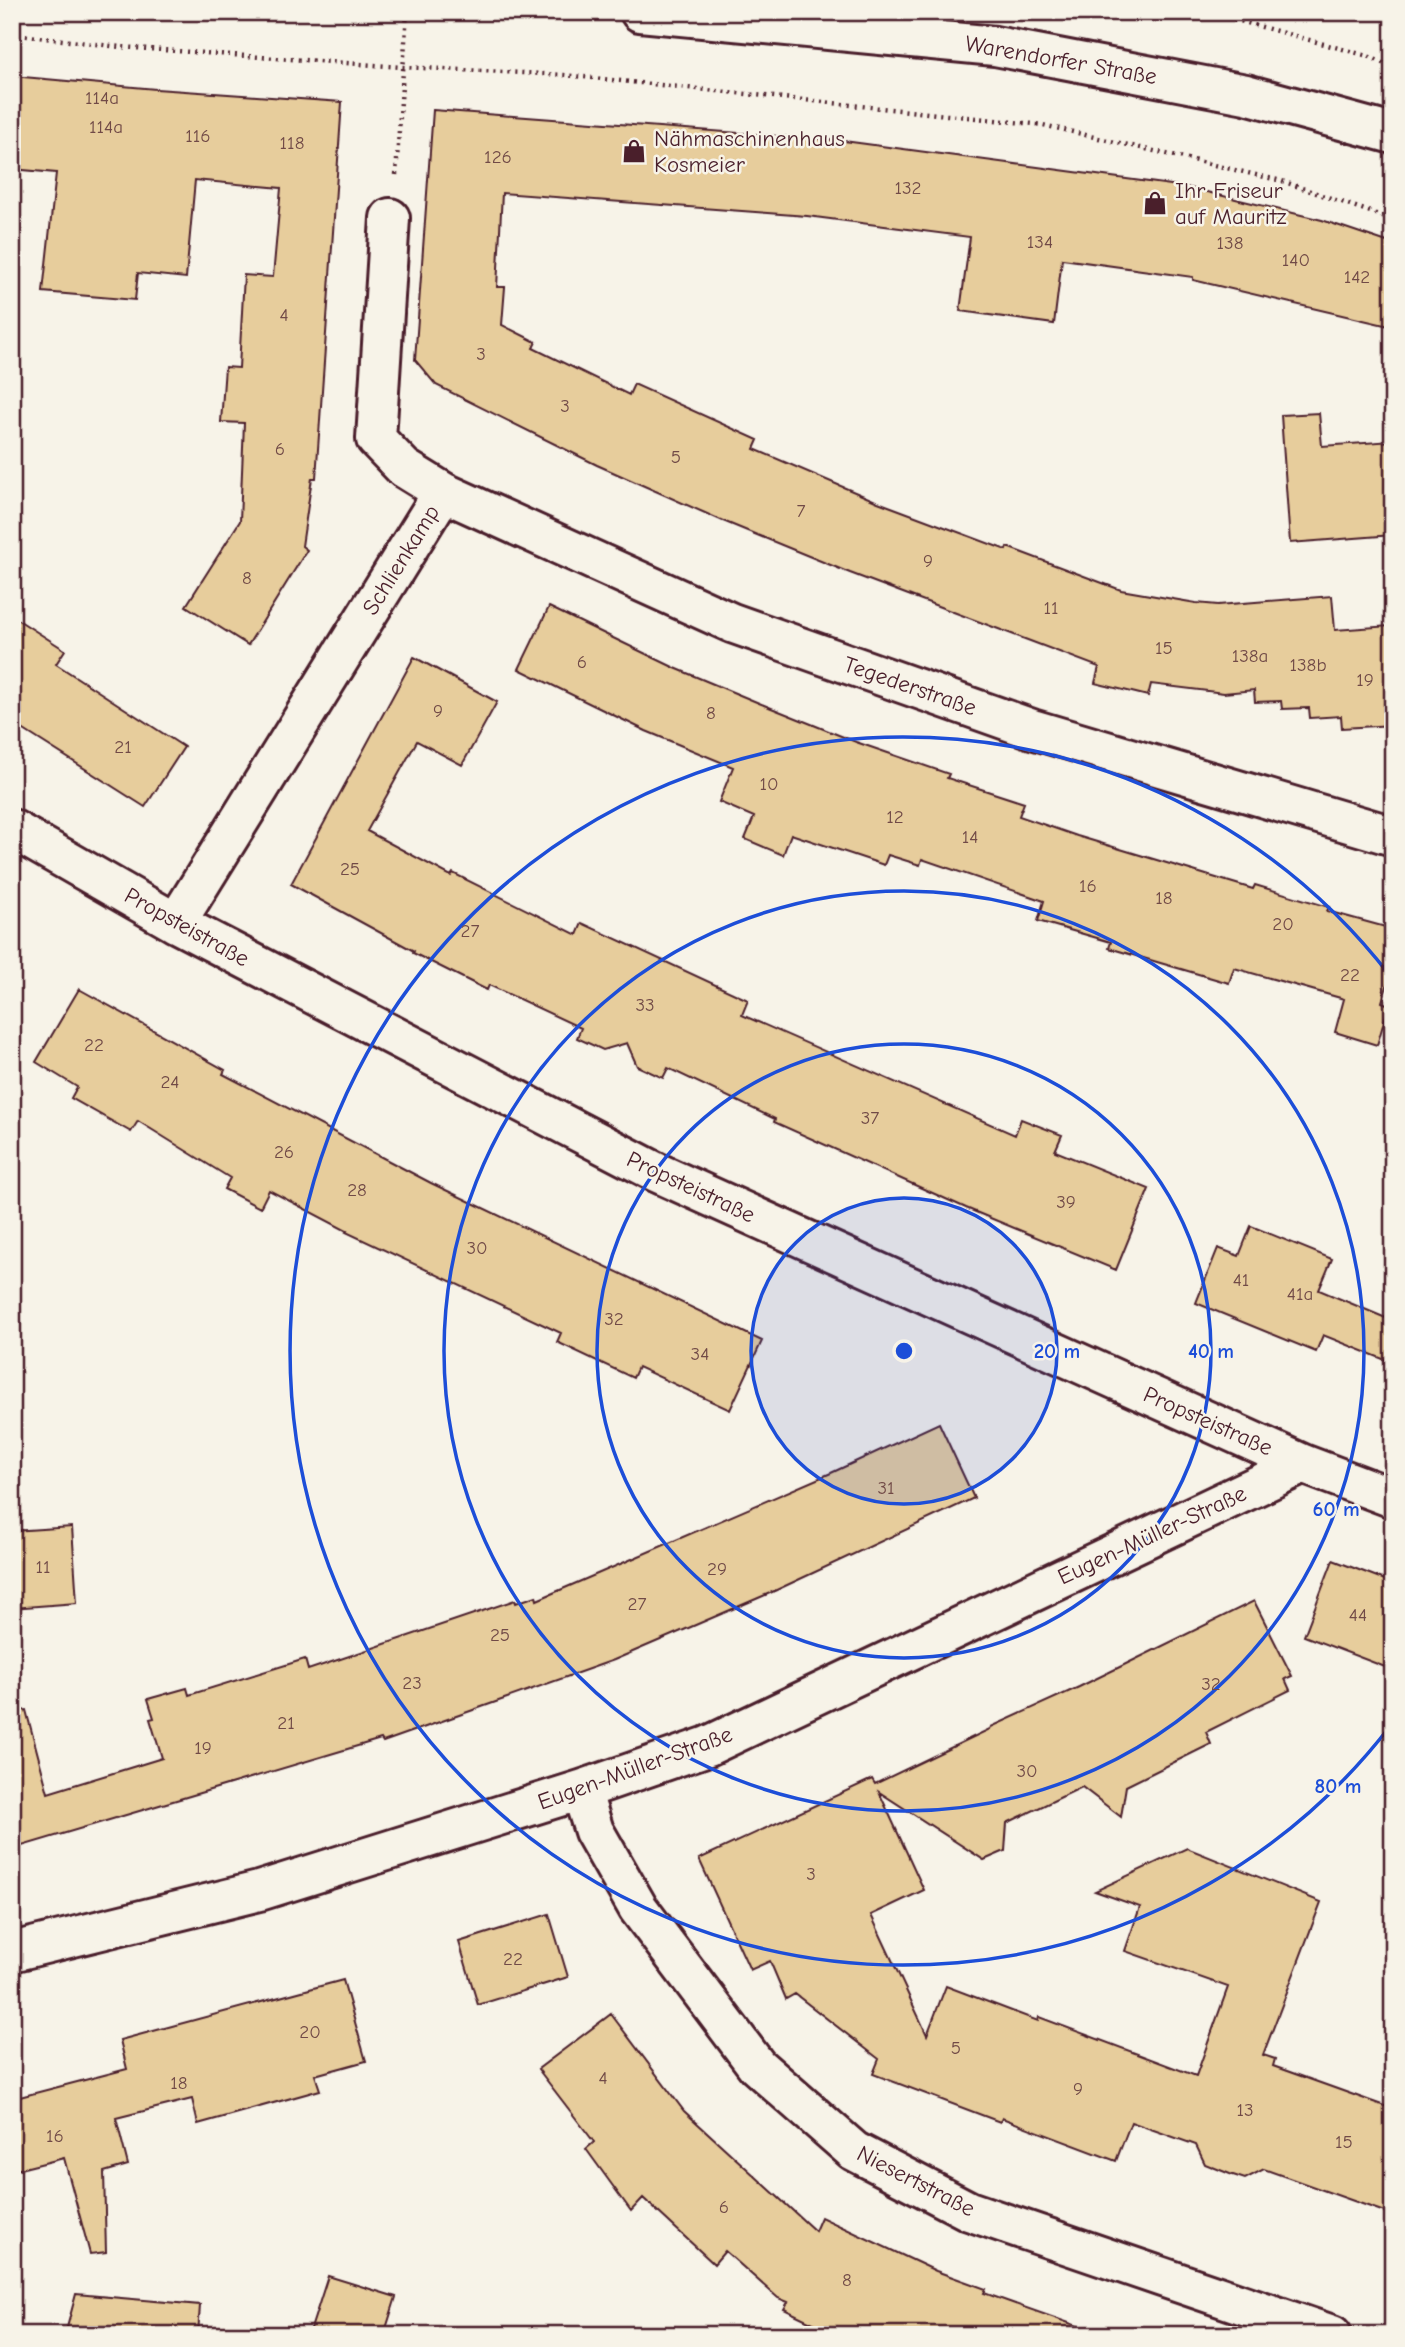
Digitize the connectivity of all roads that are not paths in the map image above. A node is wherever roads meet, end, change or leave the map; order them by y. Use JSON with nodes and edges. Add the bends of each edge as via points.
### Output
{"nodes":[{"id":1,"x":640,"y":12,"type":"edge"},
{"id":2,"x":1393,"y":134,"type":"edge"},
{"id":3,"x":390,"y":218,"type":"road end"},
{"id":4,"x":443,"y":492,"type":"junction"},
{"id":5,"x":12,"y":829,"type":"edge"},
{"id":6,"x":1393,"y":836,"type":"edge"},
{"id":7,"x":176,"y":923,"type":"junction"},
{"id":8,"x":1303,"y":1464,"type":"junction"},
{"id":9,"x":1393,"y":1498,"type":"edge"},
{"id":10,"x":581,"y":1790,"type":"junction"},
{"id":11,"x":12,"y":1952,"type":"edge"},
{"id":12,"x":1332,"y":2335,"type":"edge"}],
"edges":[{"from":1,"to":2,"type":"street","name":"Warendorfer Straße","via":[[995,46],[1246,94]]},
{"from":3,"to":4,"type":"street","name":"Schlienkamp","via":[[376,439],[404,468]]},
{"from":4,"to":6,"type":"street","name":"Tegederstraße","via":[[732,623],[1032,729]]},
{"from":4,"to":7,"type":"street","name":"Schlienkamp"},
{"from":5,"to":7,"type":"street","name":"Propsteistraße"},
{"from":7,"to":8,"type":"street","name":"Propsteistraße","via":[[656,1172]]},
{"from":8,"to":9,"type":"street","name":"Propsteistraße"},
{"from":8,"to":10,"type":"street","name":"Eugen-Müller-Straße","via":[[708,1746]]},
{"from":10,"to":11,"type":"street","name":"Eugen-Müller-Straße","via":[[259,1891]]},
{"from":10,"to":12,"type":"street","name":"Niesertstraße","via":[[594,1831],[646,1919],[757,2066],[854,2151],[969,2211]]}]}
